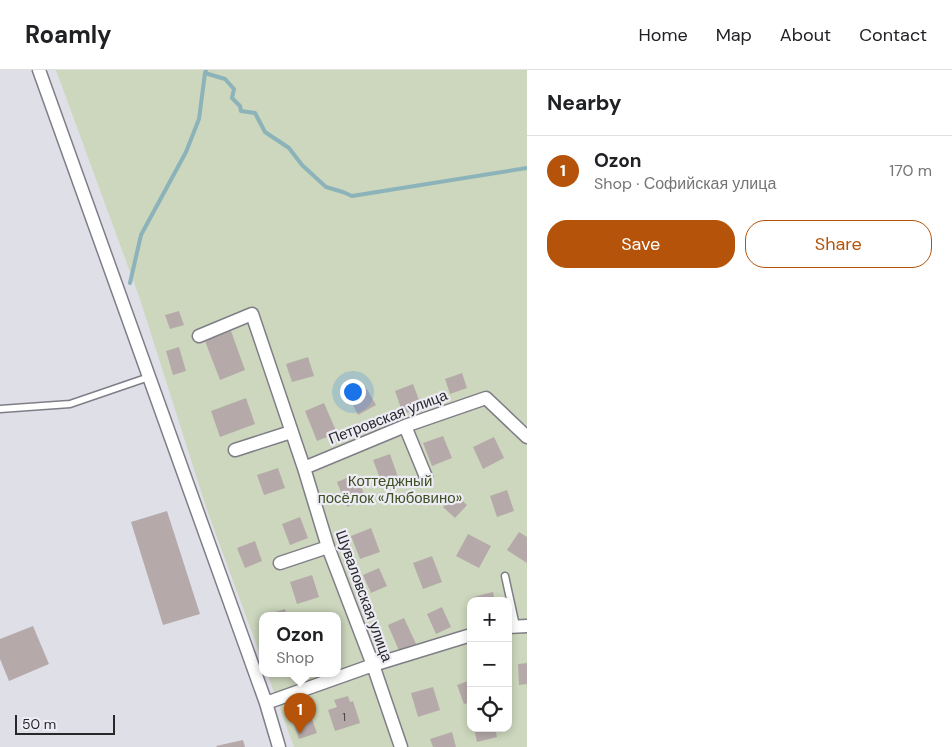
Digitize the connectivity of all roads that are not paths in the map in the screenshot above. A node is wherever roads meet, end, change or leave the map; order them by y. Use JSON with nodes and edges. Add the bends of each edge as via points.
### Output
{"nodes":[{"id":1,"x":39,"y":70,"type":"edge"},
{"id":2,"x":198,"y":336,"type":"dead end"},
{"id":3,"x":149,"y":377,"type":"junction"},
{"id":4,"x":0,"y":409,"type":"edge"},
{"id":5,"x":405,"y":426,"type":"junction"},
{"id":6,"x":291,"y":432,"type":"junction"},
{"id":7,"x":527,"y":437,"type":"edge"},
{"id":8,"x":235,"y":450,"type":"dead end"},
{"id":9,"x":304,"y":468,"type":"junction"},
{"id":10,"x":426,"y":477,"type":"dead end"},
{"id":11,"x":328,"y":547,"type":"junction"},
{"id":12,"x":280,"y":563,"type":"dead end"},
{"id":13,"x":505,"y":576,"type":"dead end"},
{"id":14,"x":517,"y":626,"type":"edge"},
{"id":15,"x":467,"y":636,"type":"edge"},
{"id":16,"x":373,"y":665,"type":"junction"},
{"id":17,"x":341,"y":676,"type":"edge"},
{"id":18,"x":339,"y":677,"type":"edge"},
{"id":19,"x":266,"y":703,"type":"junction"},
{"id":20,"x":279,"y":747,"type":"edge"},
{"id":21,"x":401,"y":747,"type":"edge"}],
"edges":[{"from":1,"to":3,"type":"street"},
{"from":2,"to":6,"type":"street","name":"Шуваловская улица","via":[[252,314]]},
{"from":3,"to":4,"type":"lane","via":[[70,404]]},
{"from":3,"to":19,"type":"street"},
{"from":5,"to":7,"type":"street","name":"Петровская улица","via":[[486,398]]},
{"from":5,"to":9,"type":"street","name":"Петровская улица"},
{"from":5,"to":10,"type":"street"},
{"from":6,"to":8,"type":"street"},
{"from":6,"to":9,"type":"street","name":"Шуваловская улица"},
{"from":9,"to":11,"type":"street","name":"Шуваловская улица"},
{"from":11,"to":12,"type":"street"},
{"from":11,"to":16,"type":"street","name":"Шуваловская улица"},
{"from":13,"to":14,"type":"lane"},
{"from":15,"to":16,"type":"street"},
{"from":16,"to":17,"type":"street"},
{"from":16,"to":21,"type":"street","name":"Шуваловская улица"},
{"from":18,"to":19,"type":"street"},
{"from":19,"to":20,"type":"street"}]}
